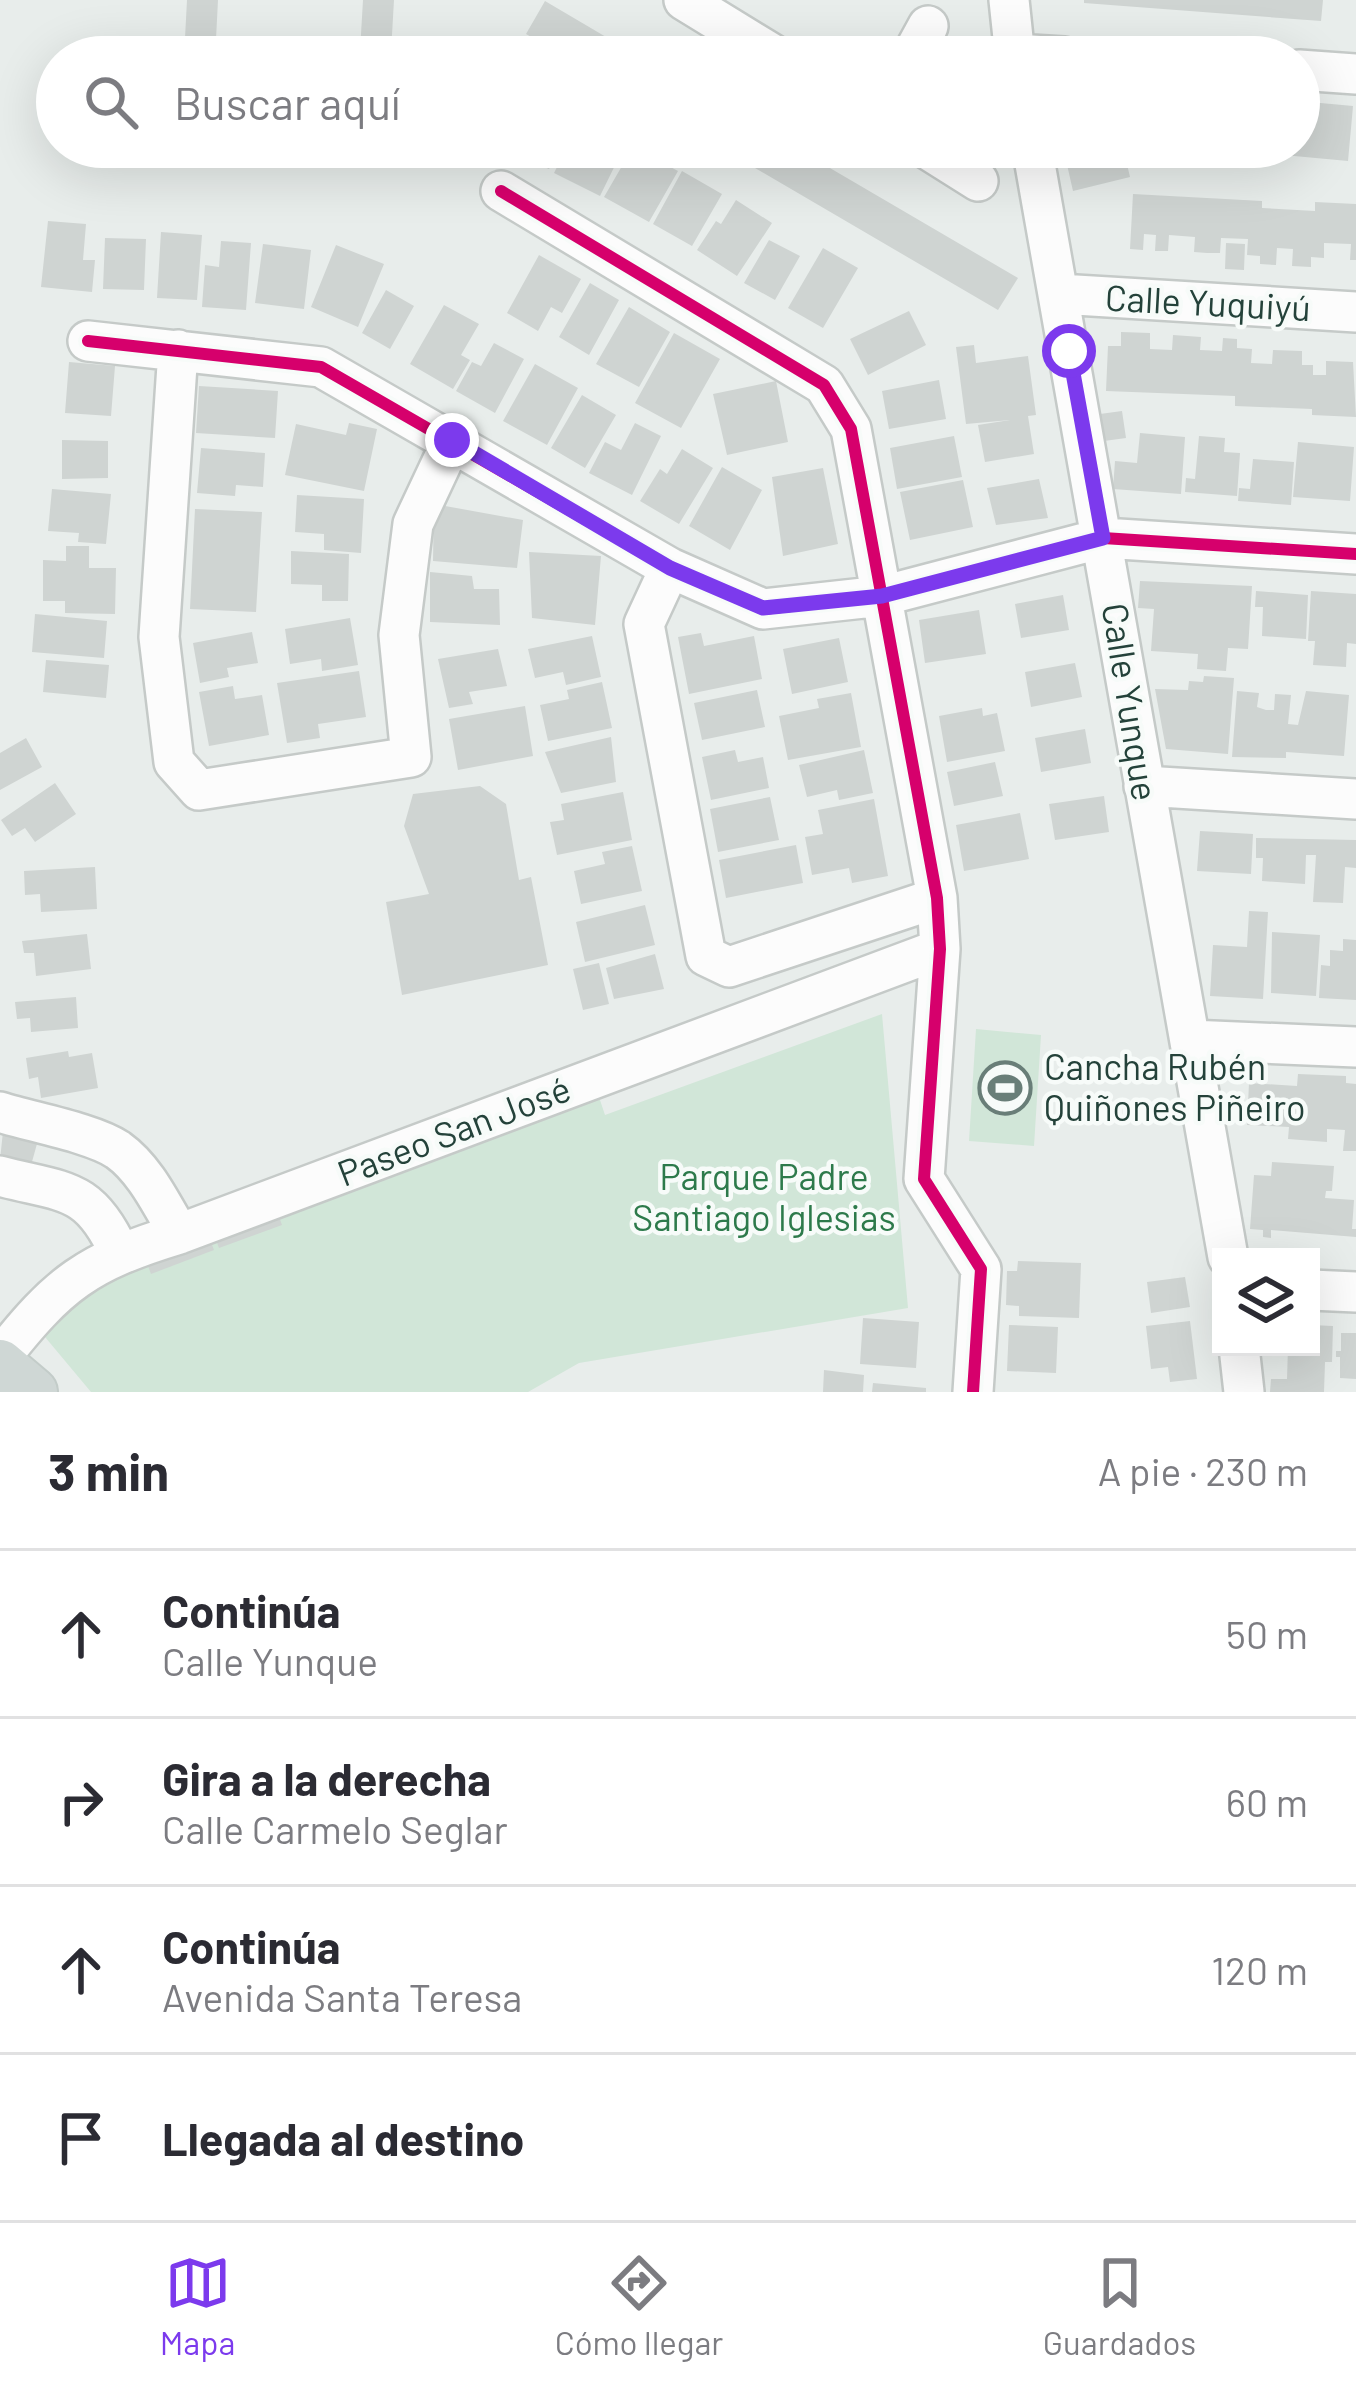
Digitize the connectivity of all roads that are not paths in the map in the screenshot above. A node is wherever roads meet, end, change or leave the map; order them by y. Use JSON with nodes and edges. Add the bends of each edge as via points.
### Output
{"nodes":[{"id":1,"x":684,"y":0,"type":"edge"},
{"id":2,"x":1009,"y":0,"type":"edge"},
{"id":3,"x":743,"y":36,"type":"edge"},
{"id":4,"x":1013,"y":36,"type":"edge"},
{"id":5,"x":1320,"y":71,"type":"edge"},
{"id":6,"x":1356,"y":74,"type":"edge"},
{"id":7,"x":958,"y":168,"type":"edge"},
{"id":8,"x":1036,"y":168,"type":"edge"},
{"id":9,"x":979,"y":181,"type":"dead end"},
{"id":10,"x":501,"y":190,"type":"dead end"},
{"id":11,"x":1059,"y":294,"type":"junction"},
{"id":12,"x":1356,"y":312,"type":"edge"},
{"id":13,"x":88,"y":341,"type":"dead end"},
{"id":14,"x":178,"y":350,"type":"junction"},
{"id":15,"x":452,"y":440,"type":"junction"},
{"id":16,"x":1103,"y":538,"type":"junction"},
{"id":17,"x":1356,"y":554,"type":"edge"},
{"id":18,"x":670,"y":568,"type":"junction"},
{"id":19,"x":882,"y":596,"type":"junction"},
{"id":20,"x":1144,"y":786,"type":"junction"},
{"id":21,"x":1356,"y":799,"type":"edge"},
{"id":22,"x":937,"y":898,"type":"junction"},
{"id":23,"x":940,"y":950,"type":"junction"},
{"id":24,"x":1190,"y":1040,"type":"junction"},
{"id":25,"x":1356,"y":1047,"type":"edge"},
{"id":26,"x":0,"y":1112,"type":"edge"},
{"id":27,"x":0,"y":1176,"type":"edge"},
{"id":28,"x":179,"y":1234,"type":"junction"},
{"id":29,"x":1226,"y":1248,"type":"edge"},
{"id":30,"x":119,"y":1252,"type":"junction"},
{"id":31,"x":1320,"y":1290,"type":"edge"},
{"id":32,"x":1356,"y":1292,"type":"edge"},
{"id":33,"x":1241,"y":1356,"type":"edge"},
{"id":34,"x":0,"y":1361,"type":"edge"},
{"id":35,"x":33,"y":1392,"type":"edge"},
{"id":36,"x":973,"y":1392,"type":"edge"},
{"id":37,"x":1244,"y":1392,"type":"edge"}],
"edges":[{"from":1,"to":3,"type":"street"},
{"from":2,"to":4,"type":"street"},
{"from":5,"to":6,"type":"street"},
{"from":7,"to":9,"type":"street"},
{"from":8,"to":11,"type":"street","name":"Calle Yunque"},
{"from":10,"to":19,"type":"street","via":[[824,385],[851,429]]},
{"from":11,"to":12,"type":"street","name":"Calle Yuquiyú"},
{"from":11,"to":16,"type":"street","name":"Calle Yunque"},
{"from":13,"to":14,"type":"street"},
{"from":14,"to":15,"type":"street","via":[[321,367]]},
{"from":14,"to":15,"type":"street","via":[[159,637],[174,762],[199,790],[411,757],[399,635],[413,524]]},
{"from":15,"to":18,"type":"street"},
{"from":16,"to":17,"type":"street"},
{"from":16,"to":19,"type":"street"},
{"from":16,"to":20,"type":"street","name":"Calle Yunque"},
{"from":18,"to":19,"type":"street","via":[[763,608]]},
{"from":18,"to":22,"type":"street","via":[[644,624],[706,956],[729,968]]},
{"from":19,"to":22,"type":"street"},
{"from":20,"to":21,"type":"street"},
{"from":20,"to":24,"type":"street","name":"Calle Yunque"},
{"from":22,"to":23,"type":"street"},
{"from":23,"to":28,"type":"street","name":"Paseo San José"},
{"from":23,"to":36,"type":"street","via":[[924,1179],[981,1269]]},
{"from":24,"to":25,"type":"street"},
{"from":24,"to":29,"type":"street","name":"Calle Yunque"},
{"from":26,"to":28,"type":"street","via":[[118,1150]]},
{"from":27,"to":30,"type":"street","via":[[82,1197]]},
{"from":28,"to":30,"type":"street","name":"Paseo San José"},
{"from":30,"to":34,"type":"street","name":"Paseo San José","via":[[40,1306]]},
{"from":31,"to":32,"type":"street"},
{"from":33,"to":37,"type":"street"},
{"from":34,"to":35,"type":"main road"}]}
